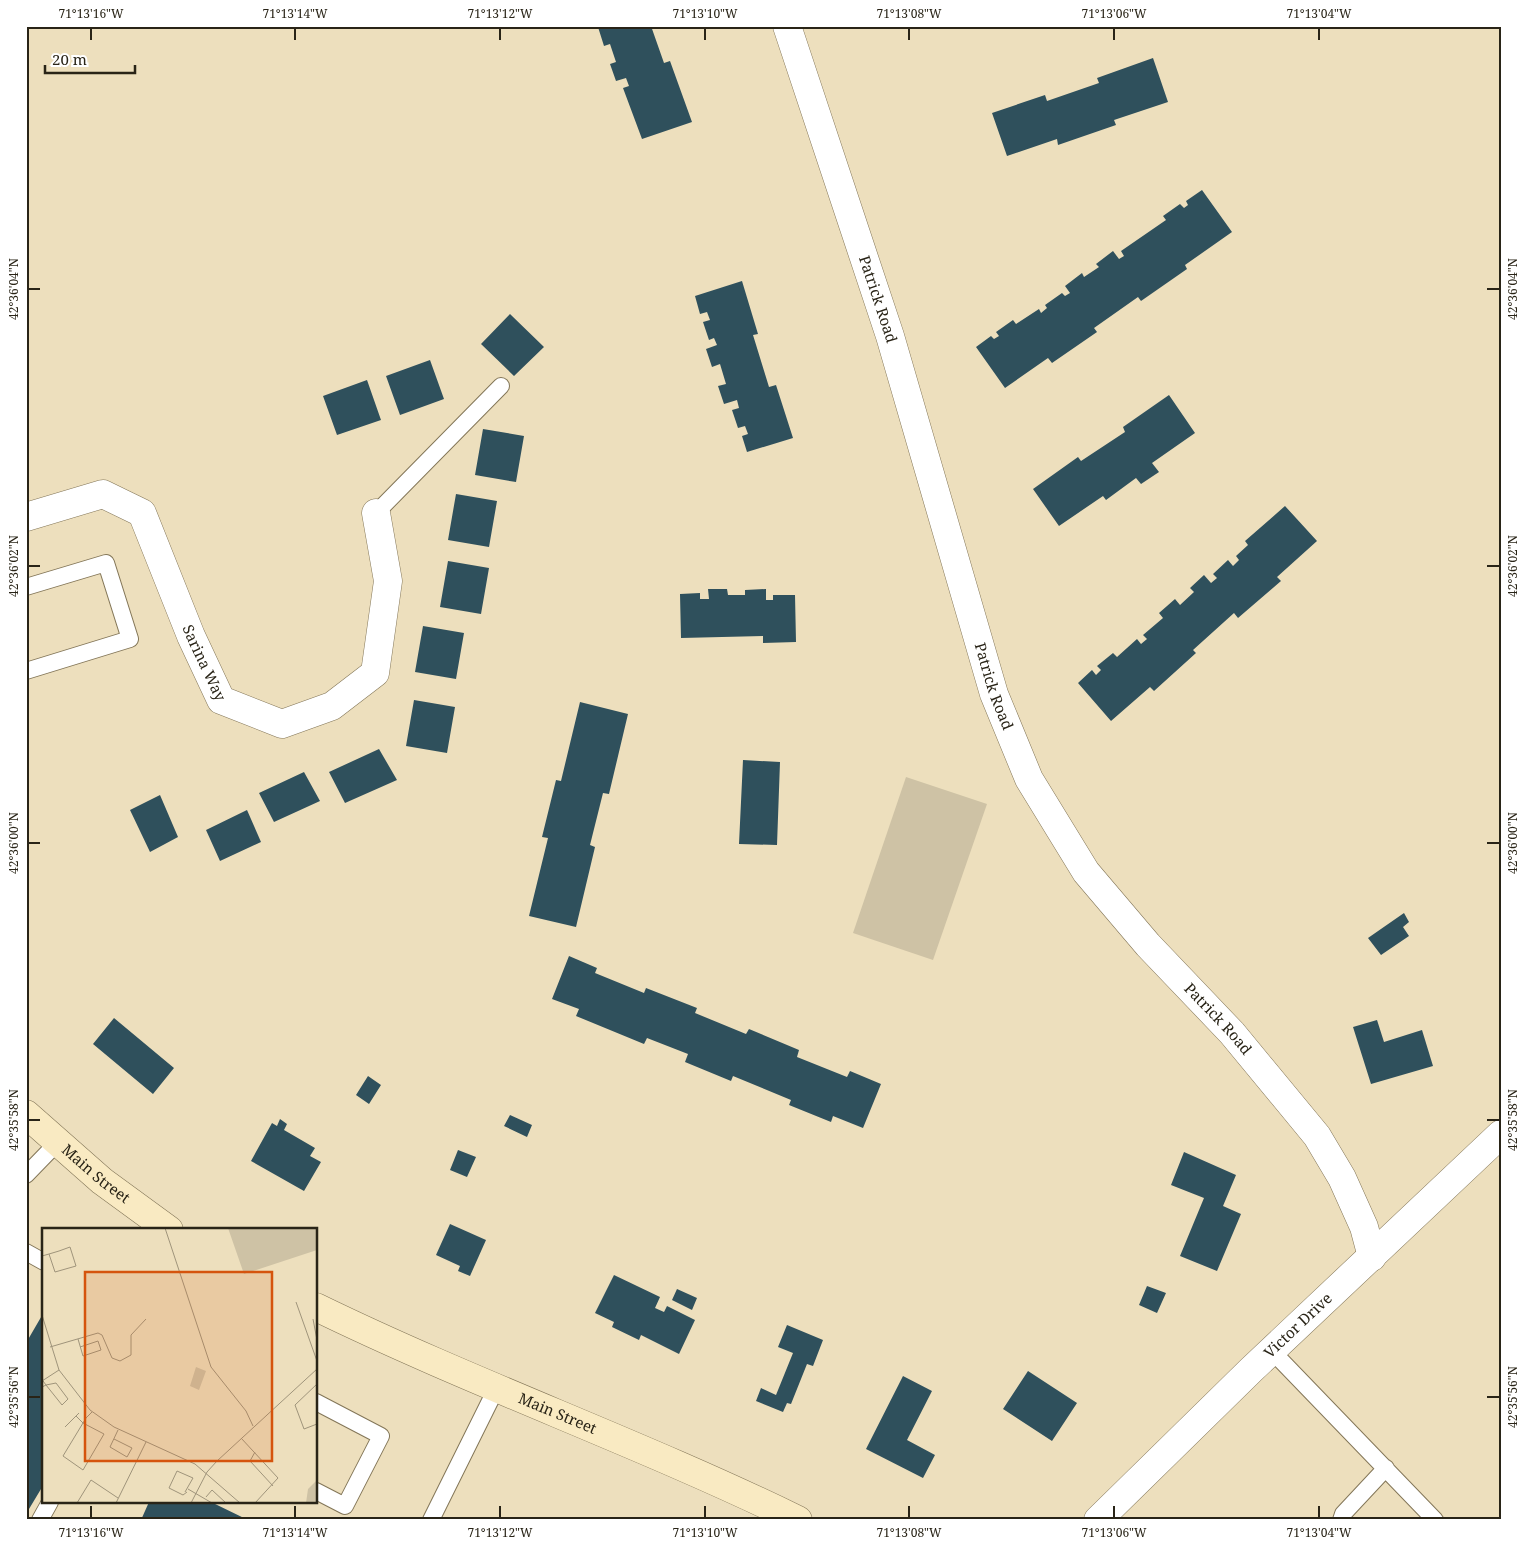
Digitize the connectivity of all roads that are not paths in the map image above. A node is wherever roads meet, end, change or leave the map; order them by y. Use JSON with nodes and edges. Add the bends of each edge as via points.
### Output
{"nodes":[{"id":1,"x":787,"y":26,"type":"edge"},
{"id":2,"x":501,"y":386,"type":"dead end"},
{"id":3,"x":376,"y":513,"type":"joint"},
{"id":4,"x":26,"y":517,"type":"edge"},
{"id":5,"x":26,"y":588,"type":"edge"},
{"id":6,"x":26,"y":671,"type":"edge"},
{"id":7,"x":26,"y":1114,"type":"edge"},
{"id":8,"x":1501,"y":1134,"type":"edge"},
{"id":9,"x":58,"y":1142,"type":"junction"},
{"id":10,"x":26,"y":1175,"type":"edge"},
{"id":11,"x":166,"y":1228,"type":"edge"},
{"id":12,"x":26,"y":1252,"type":"edge"},
{"id":13,"x":1372,"y":1257,"type":"junction"},
{"id":14,"x":42,"y":1261,"type":"edge"},
{"id":15,"x":318,"y":1308,"type":"edge"},
{"id":16,"x":1272,"y":1351,"type":"junction"},
{"id":17,"x":496,"y":1389,"type":"junction"},
{"id":18,"x":318,"y":1403,"type":"edge"},
{"id":19,"x":1386,"y":1468,"type":"junction"},
{"id":20,"x":318,"y":1492,"type":"edge"},
{"id":21,"x":49,"y":1504,"type":"edge"},
{"id":22,"x":40,"y":1520,"type":"edge"},
{"id":23,"x":431,"y":1520,"type":"edge"},
{"id":24,"x":798,"y":1520,"type":"edge"},
{"id":25,"x":1098,"y":1520,"type":"edge"},
{"id":26,"x":1341,"y":1520,"type":"edge"},
{"id":27,"x":1435,"y":1520,"type":"edge"}],
"edges":[{"from":1,"to":13,"type":"street","name":"Patrick Road","via":[[890,336],[994,694],[1029,779],[1086,872],[1148,945],[1232,1033],[1317,1136],[1342,1178],[1364,1227]]},
{"from":2,"to":3,"type":"lane"},
{"from":3,"to":4,"type":"street","name":"Sarina Way","via":[[388,581],[375,673],[332,706],[282,724],[220,700],[142,513],[103,494]]},
{"from":5,"to":6,"type":"lane","via":[[106,563],[130,639]]},
{"from":7,"to":9,"type":"main road","name":"Main Street"},
{"from":8,"to":13,"type":"street","name":"Victor Drive"},
{"from":9,"to":10,"type":"lane"},
{"from":9,"to":11,"type":"main road","name":"Main Street","via":[[102,1181]]},
{"from":12,"to":14,"type":"lane"},
{"from":13,"to":16,"type":"street","name":"Victor Drive"},
{"from":15,"to":17,"type":"main road","name":"Main Street"},
{"from":16,"to":19,"type":"lane"},
{"from":16,"to":25,"type":"street","name":"Victor Drive"},
{"from":17,"to":23,"type":"lane"},
{"from":17,"to":24,"type":"main road","name":"Main Street","via":[[675,1463]]},
{"from":18,"to":20,"type":"lane","via":[[381,1436],[345,1506]]},
{"from":19,"to":26,"type":"lane"},
{"from":19,"to":27,"type":"lane"},
{"from":21,"to":22,"type":"lane"}]}
